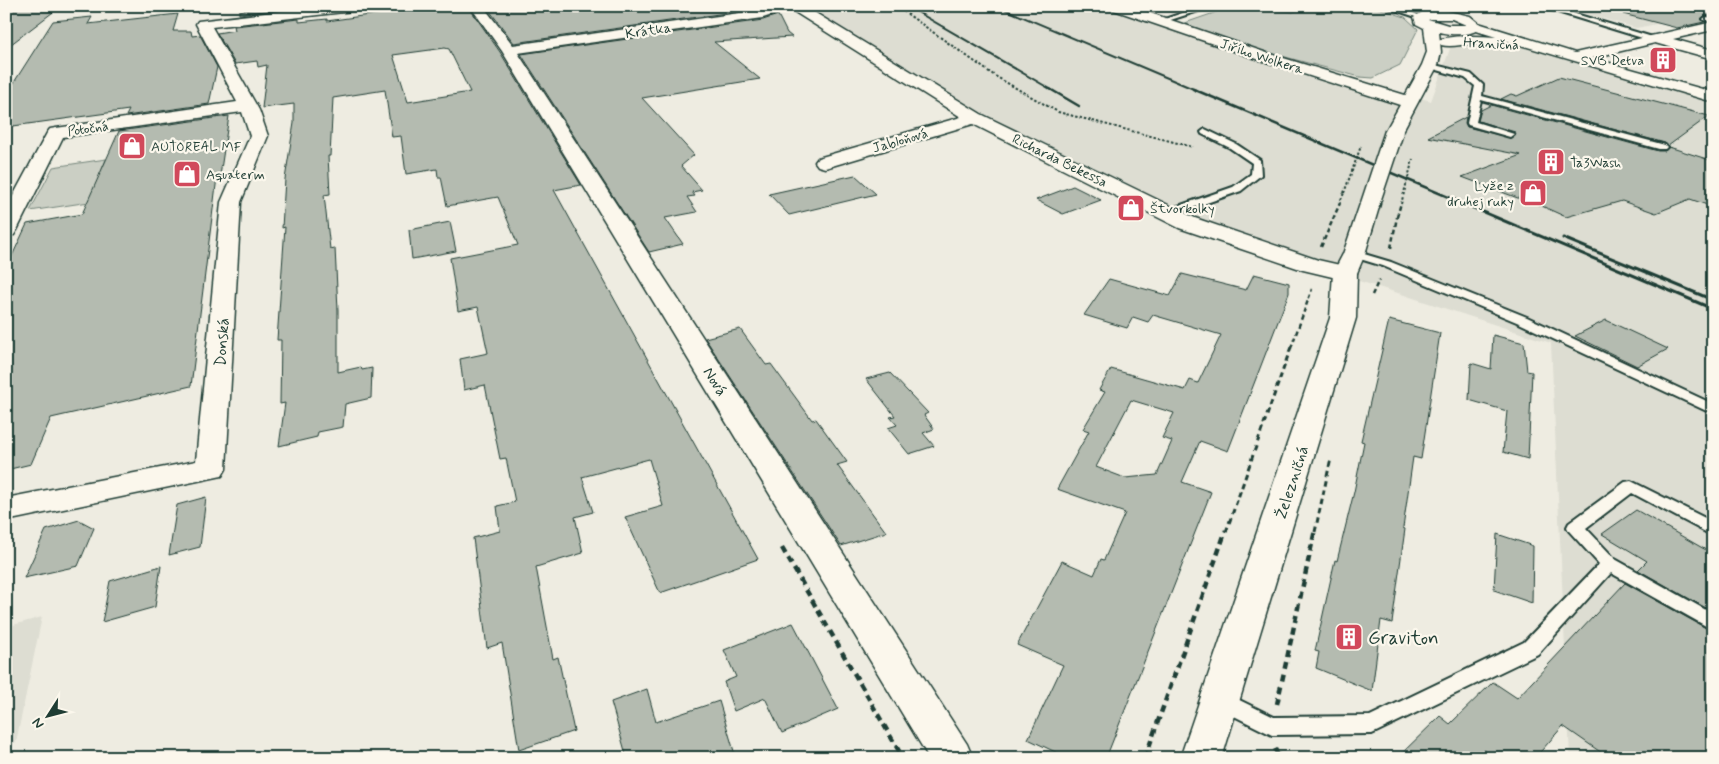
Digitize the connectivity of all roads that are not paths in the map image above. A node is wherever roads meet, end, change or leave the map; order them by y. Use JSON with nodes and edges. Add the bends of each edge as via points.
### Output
{"nodes":[{"id":1,"x":362,"y":6,"type":"edge"},
{"id":2,"x":476,"y":6,"type":"edge"},
{"id":3,"x":786,"y":6,"type":"edge"},
{"id":4,"x":794,"y":6,"type":"edge"},
{"id":5,"x":1116,"y":6,"type":"edge"},
{"id":6,"x":1211,"y":6,"type":"edge"},
{"id":7,"x":1386,"y":6,"type":"edge"},
{"id":8,"x":1404,"y":6,"type":"edge"},
{"id":9,"x":1541,"y":6,"type":"edge"},
{"id":10,"x":1430,"y":15,"type":"edge"},
{"id":11,"x":1159,"y":22,"type":"junction"},
{"id":12,"x":1461,"y":22,"type":"edge"},
{"id":13,"x":1709,"y":25,"type":"edge"},
{"id":14,"x":1655,"y":39,"type":"junction"},
{"id":15,"x":1536,"y":46,"type":"junction"},
{"id":16,"x":509,"y":50,"type":"junction"},
{"id":17,"x":1437,"y":53,"type":"junction"},
{"id":18,"x":1713,"y":55,"type":"edge"},
{"id":19,"x":1573,"y":57,"type":"junction"},
{"id":20,"x":1478,"y":97,"type":"junction"},
{"id":21,"x":1713,"y":97,"type":"edge"},
{"id":22,"x":1409,"y":102,"type":"junction"},
{"id":23,"x":248,"y":106,"type":"junction"},
{"id":24,"x":975,"y":118,"type":"junction"},
{"id":25,"x":1206,"y":132,"type":"dead end"},
{"id":26,"x":1510,"y":134,"type":"dead end"},
{"id":27,"x":1662,"y":147,"type":"dead end"},
{"id":28,"x":825,"y":162,"type":"dead end"},
{"id":29,"x":1168,"y":213,"type":"junction"},
{"id":30,"x":8,"y":224,"type":"edge"},
{"id":31,"x":1350,"y":264,"type":"junction"},
{"id":32,"x":1713,"y":410,"type":"edge"},
{"id":33,"x":6,"y":510,"type":"edge"},
{"id":34,"x":1713,"y":530,"type":"edge"},
{"id":35,"x":1609,"y":564,"type":"junction"},
{"id":36,"x":1713,"y":622,"type":"edge"},
{"id":37,"x":1221,"y":700,"type":"junction"},
{"id":38,"x":1206,"y":754,"type":"edge"},
{"id":39,"x":952,"y":758,"type":"edge"}],
"edges":[{"from":1,"to":23,"type":"street","name":"Donská","via":[[203,24]]},
{"from":2,"to":16,"type":"street","name":"Nová"},
{"from":3,"to":16,"type":"street","name":"Krátka","via":[[763,14]]},
{"from":4,"to":24,"type":"street","name":"Richarda Bekessa"},
{"from":5,"to":11,"type":"street","name":"Jiřího Wolkera"},
{"from":6,"to":11,"type":"lane"},
{"from":7,"to":10,"type":"lane"},
{"from":8,"to":10,"type":"lane"},
{"from":9,"to":14,"type":"lane"},
{"from":10,"to":12,"type":"street","name":"Hraničná"},
{"from":10,"to":17,"type":"street"},
{"from":11,"to":22,"type":"street","name":"Jiřího Wolkera"},
{"from":12,"to":15,"type":"street","name":"Hraničná"},
{"from":12,"to":17,"type":"street","name":"Železničná"},
{"from":13,"to":14,"type":"street"},
{"from":14,"to":18,"type":"street"},
{"from":14,"to":19,"type":"street"},
{"from":15,"to":17,"type":"street","name":"Hraničná","via":[[1476,40]]},
{"from":15,"to":19,"type":"street","name":"Hraničná"},
{"from":16,"to":39,"type":"street","name":"Nová"},
{"from":17,"to":20,"type":"lane","via":[[1479,85]]},
{"from":17,"to":22,"type":"street","name":"Železničná"},
{"from":19,"to":21,"type":"street","name":"Hraničná"},
{"from":20,"to":26,"type":"lane","via":[[1471,123]]},
{"from":20,"to":27,"type":"lane"},
{"from":22,"to":31,"type":"street","name":"Železničná","bridge":true,"via":[[1394,132]]},
{"from":23,"to":30,"type":"street","name":"Potočná","via":[[56,133]]},
{"from":23,"to":33,"type":"street","name":"Donská","via":[[259,136],[231,202],[211,469]]},
{"from":24,"to":28,"type":"street","name":"Jabloňová"},
{"from":24,"to":29,"type":"street","name":"Richarda Bekessa"},
{"from":25,"to":29,"type":"lane","via":[[1257,162],[1256,175],[1237,189]]},
{"from":29,"to":31,"type":"street","name":"Richarda Bekessa","via":[[1187,223],[1310,265]]},
{"from":31,"to":32,"type":"lane","via":[[1386,264],[1523,320]]},
{"from":31,"to":37,"type":"street","name":"Železničná","via":[[1343,318]]},
{"from":34,"to":35,"type":"lane","via":[[1631,486],[1575,527]]},
{"from":35,"to":36,"type":"lane"},
{"from":35,"to":37,"type":"lane","via":[[1531,648],[1372,725],[1272,726]]},
{"from":37,"to":38,"type":"street","name":"Železničná"}]}
